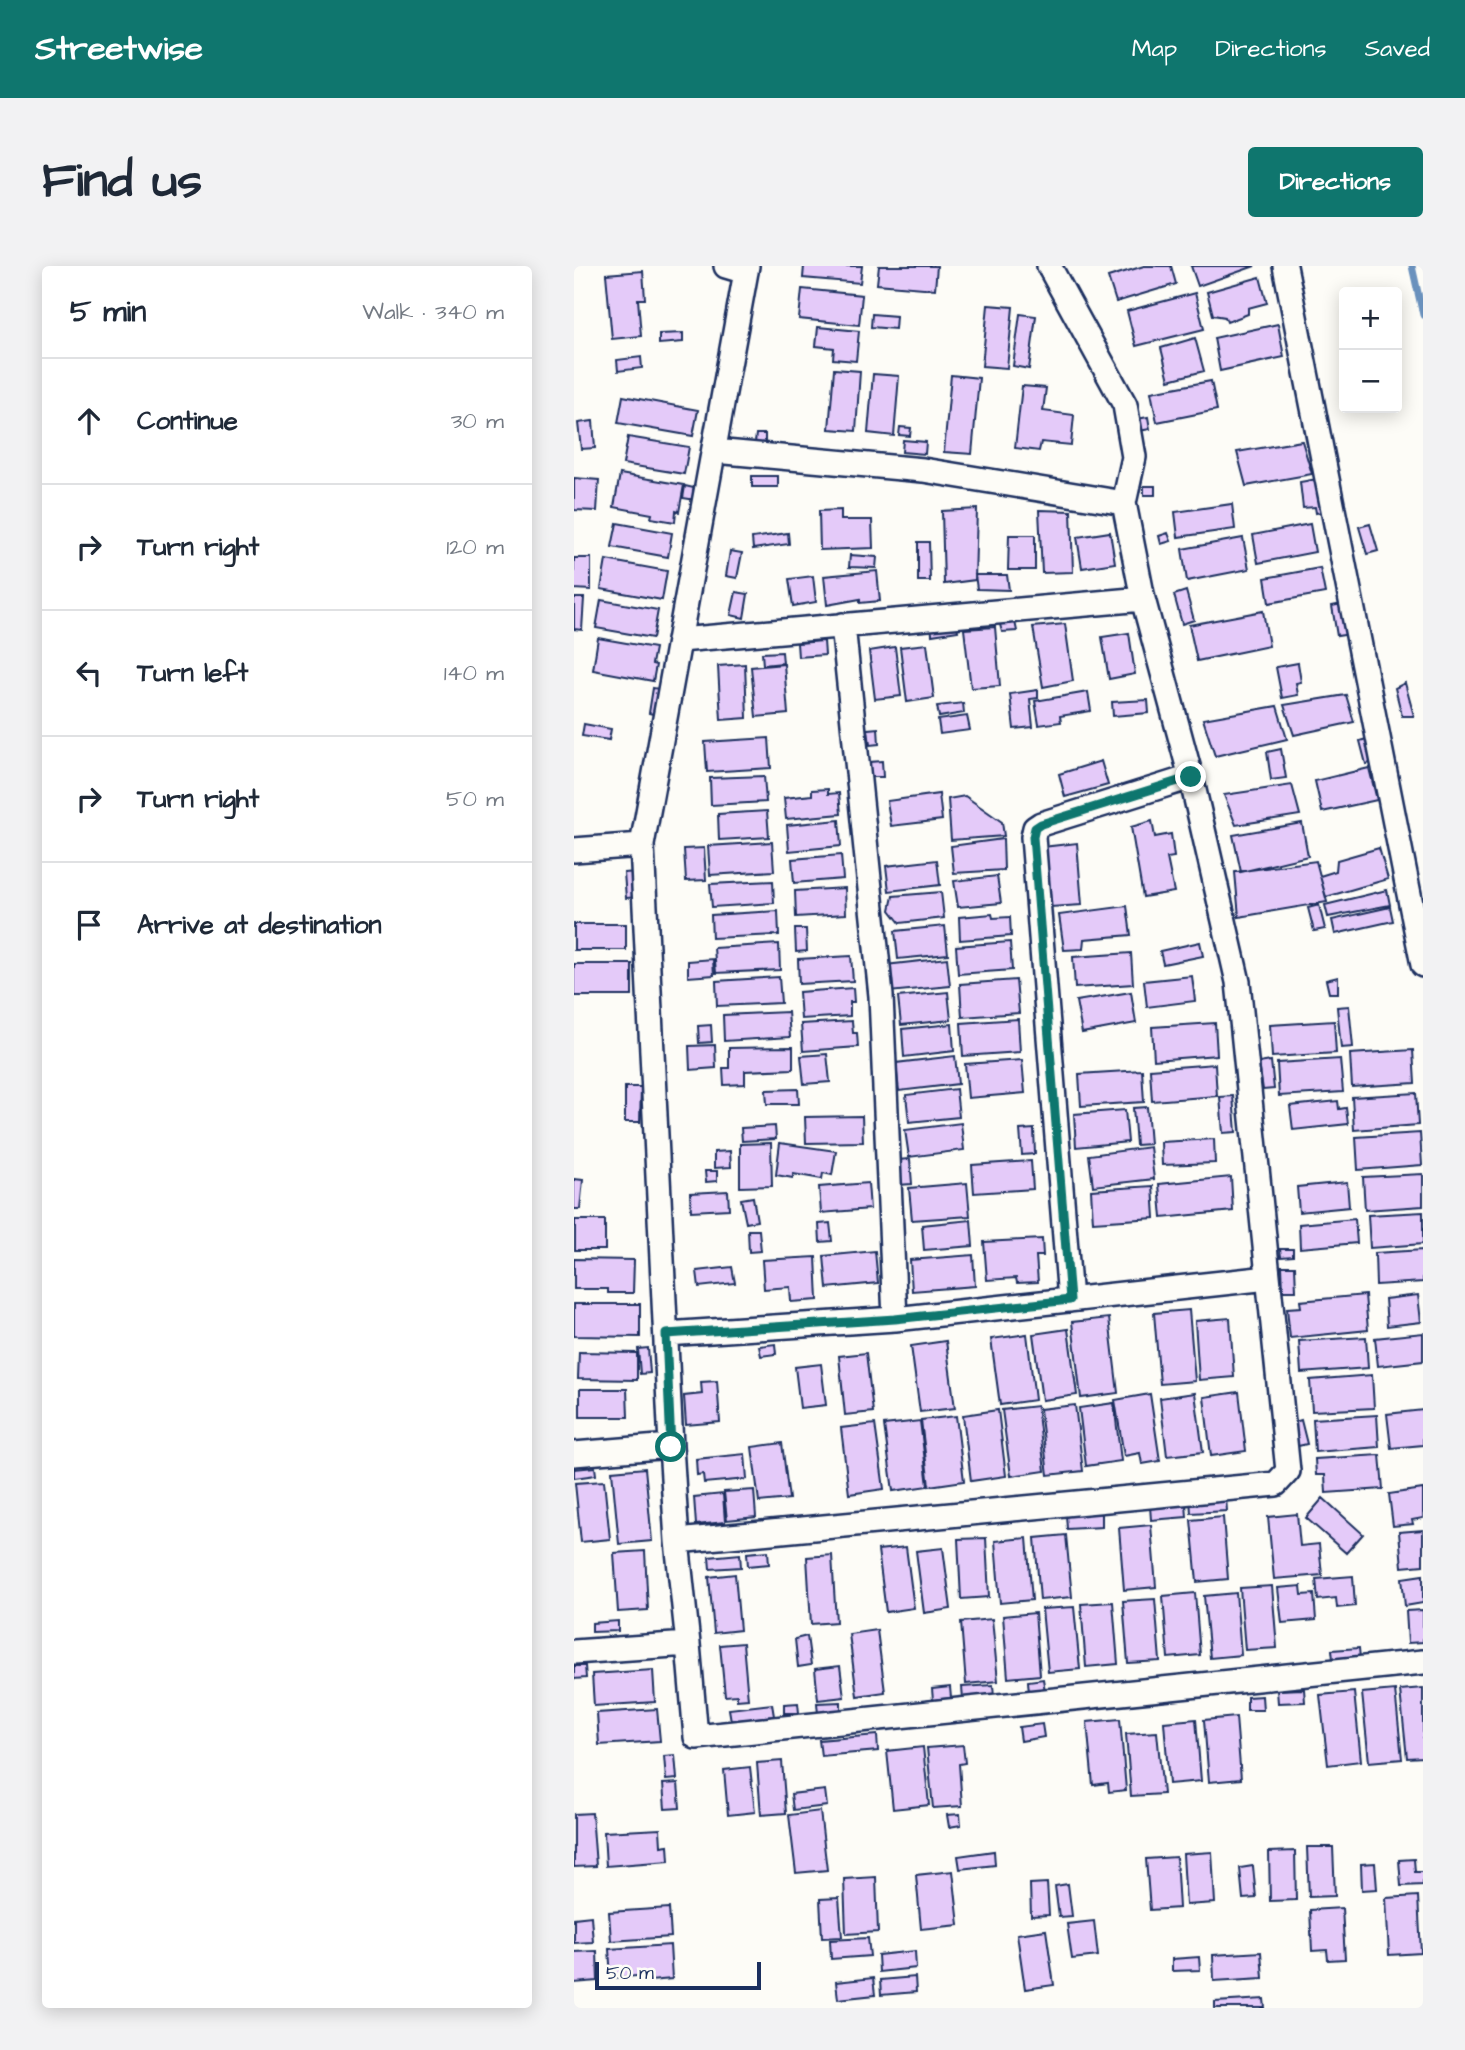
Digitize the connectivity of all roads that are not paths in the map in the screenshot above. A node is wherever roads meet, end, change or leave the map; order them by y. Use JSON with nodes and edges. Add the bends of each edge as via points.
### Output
{"nodes":[{"id":1,"x":1049,"y":266,"type":"edge"},
{"id":2,"x":1285,"y":266,"type":"edge"},
{"id":3,"x":740,"y":268,"type":"edge"},
{"id":4,"x":714,"y":451,"type":"junction"},
{"id":5,"x":1124,"y":503,"type":"junction"},
{"id":6,"x":1143,"y":599,"type":"junction"},
{"id":7,"x":843,"y":625,"type":"junction"},
{"id":8,"x":680,"y":640,"type":"junction"},
{"id":9,"x":1191,"y":777,"type":"junction"},
{"id":10,"x":642,"y":845,"type":"junction"},
{"id":11,"x":574,"y":850,"type":"edge"},
{"id":12,"x":1423,"y":964,"type":"edge"},
{"id":13,"x":1268,"y":1278,"type":"junction"},
{"id":14,"x":1070,"y":1300,"type":"junction"},
{"id":15,"x":895,"y":1319,"type":"junction"},
{"id":16,"x":666,"y":1334,"type":"junction"},
{"id":17,"x":671,"y":1447,"type":"junction"},
{"id":18,"x":574,"y":1454,"type":"edge"},
{"id":19,"x":677,"y":1541,"type":"junction"},
{"id":20,"x":688,"y":1644,"type":"junction"},
{"id":21,"x":574,"y":1652,"type":"edge"},
{"id":22,"x":1423,"y":1662,"type":"edge"}],
"edges":[{"from":1,"to":5,"type":"street","via":[[1125,405],[1134,457]]},
{"from":2,"to":12,"type":"street"},
{"from":3,"to":4,"type":"street"},
{"from":4,"to":5,"type":"street","via":[[923,470]]},
{"from":4,"to":8,"type":"street"},
{"from":5,"to":6,"type":"street"},
{"from":6,"to":7,"type":"street"},
{"from":6,"to":9,"type":"street"},
{"from":7,"to":8,"type":"street"},
{"from":7,"to":15,"type":"street","via":[[881,996]]},
{"from":8,"to":10,"type":"street"},
{"from":9,"to":13,"type":"street","via":[[1238,982]]},
{"from":9,"to":14,"type":"street","via":[[1035,828]]},
{"from":10,"to":11,"type":"street"},
{"from":10,"to":16,"type":"street"},
{"from":13,"to":14,"type":"street"},
{"from":13,"to":19,"type":"street","via":[[1288,1471],[1276,1484]]},
{"from":14,"to":15,"type":"street"},
{"from":15,"to":16,"type":"street"},
{"from":16,"to":17,"type":"street"},
{"from":17,"to":18,"type":"street"},
{"from":17,"to":19,"type":"street"},
{"from":19,"to":20,"type":"street"},
{"from":20,"to":21,"type":"street"},
{"from":20,"to":22,"type":"street","via":[[696,1737]]}]}
